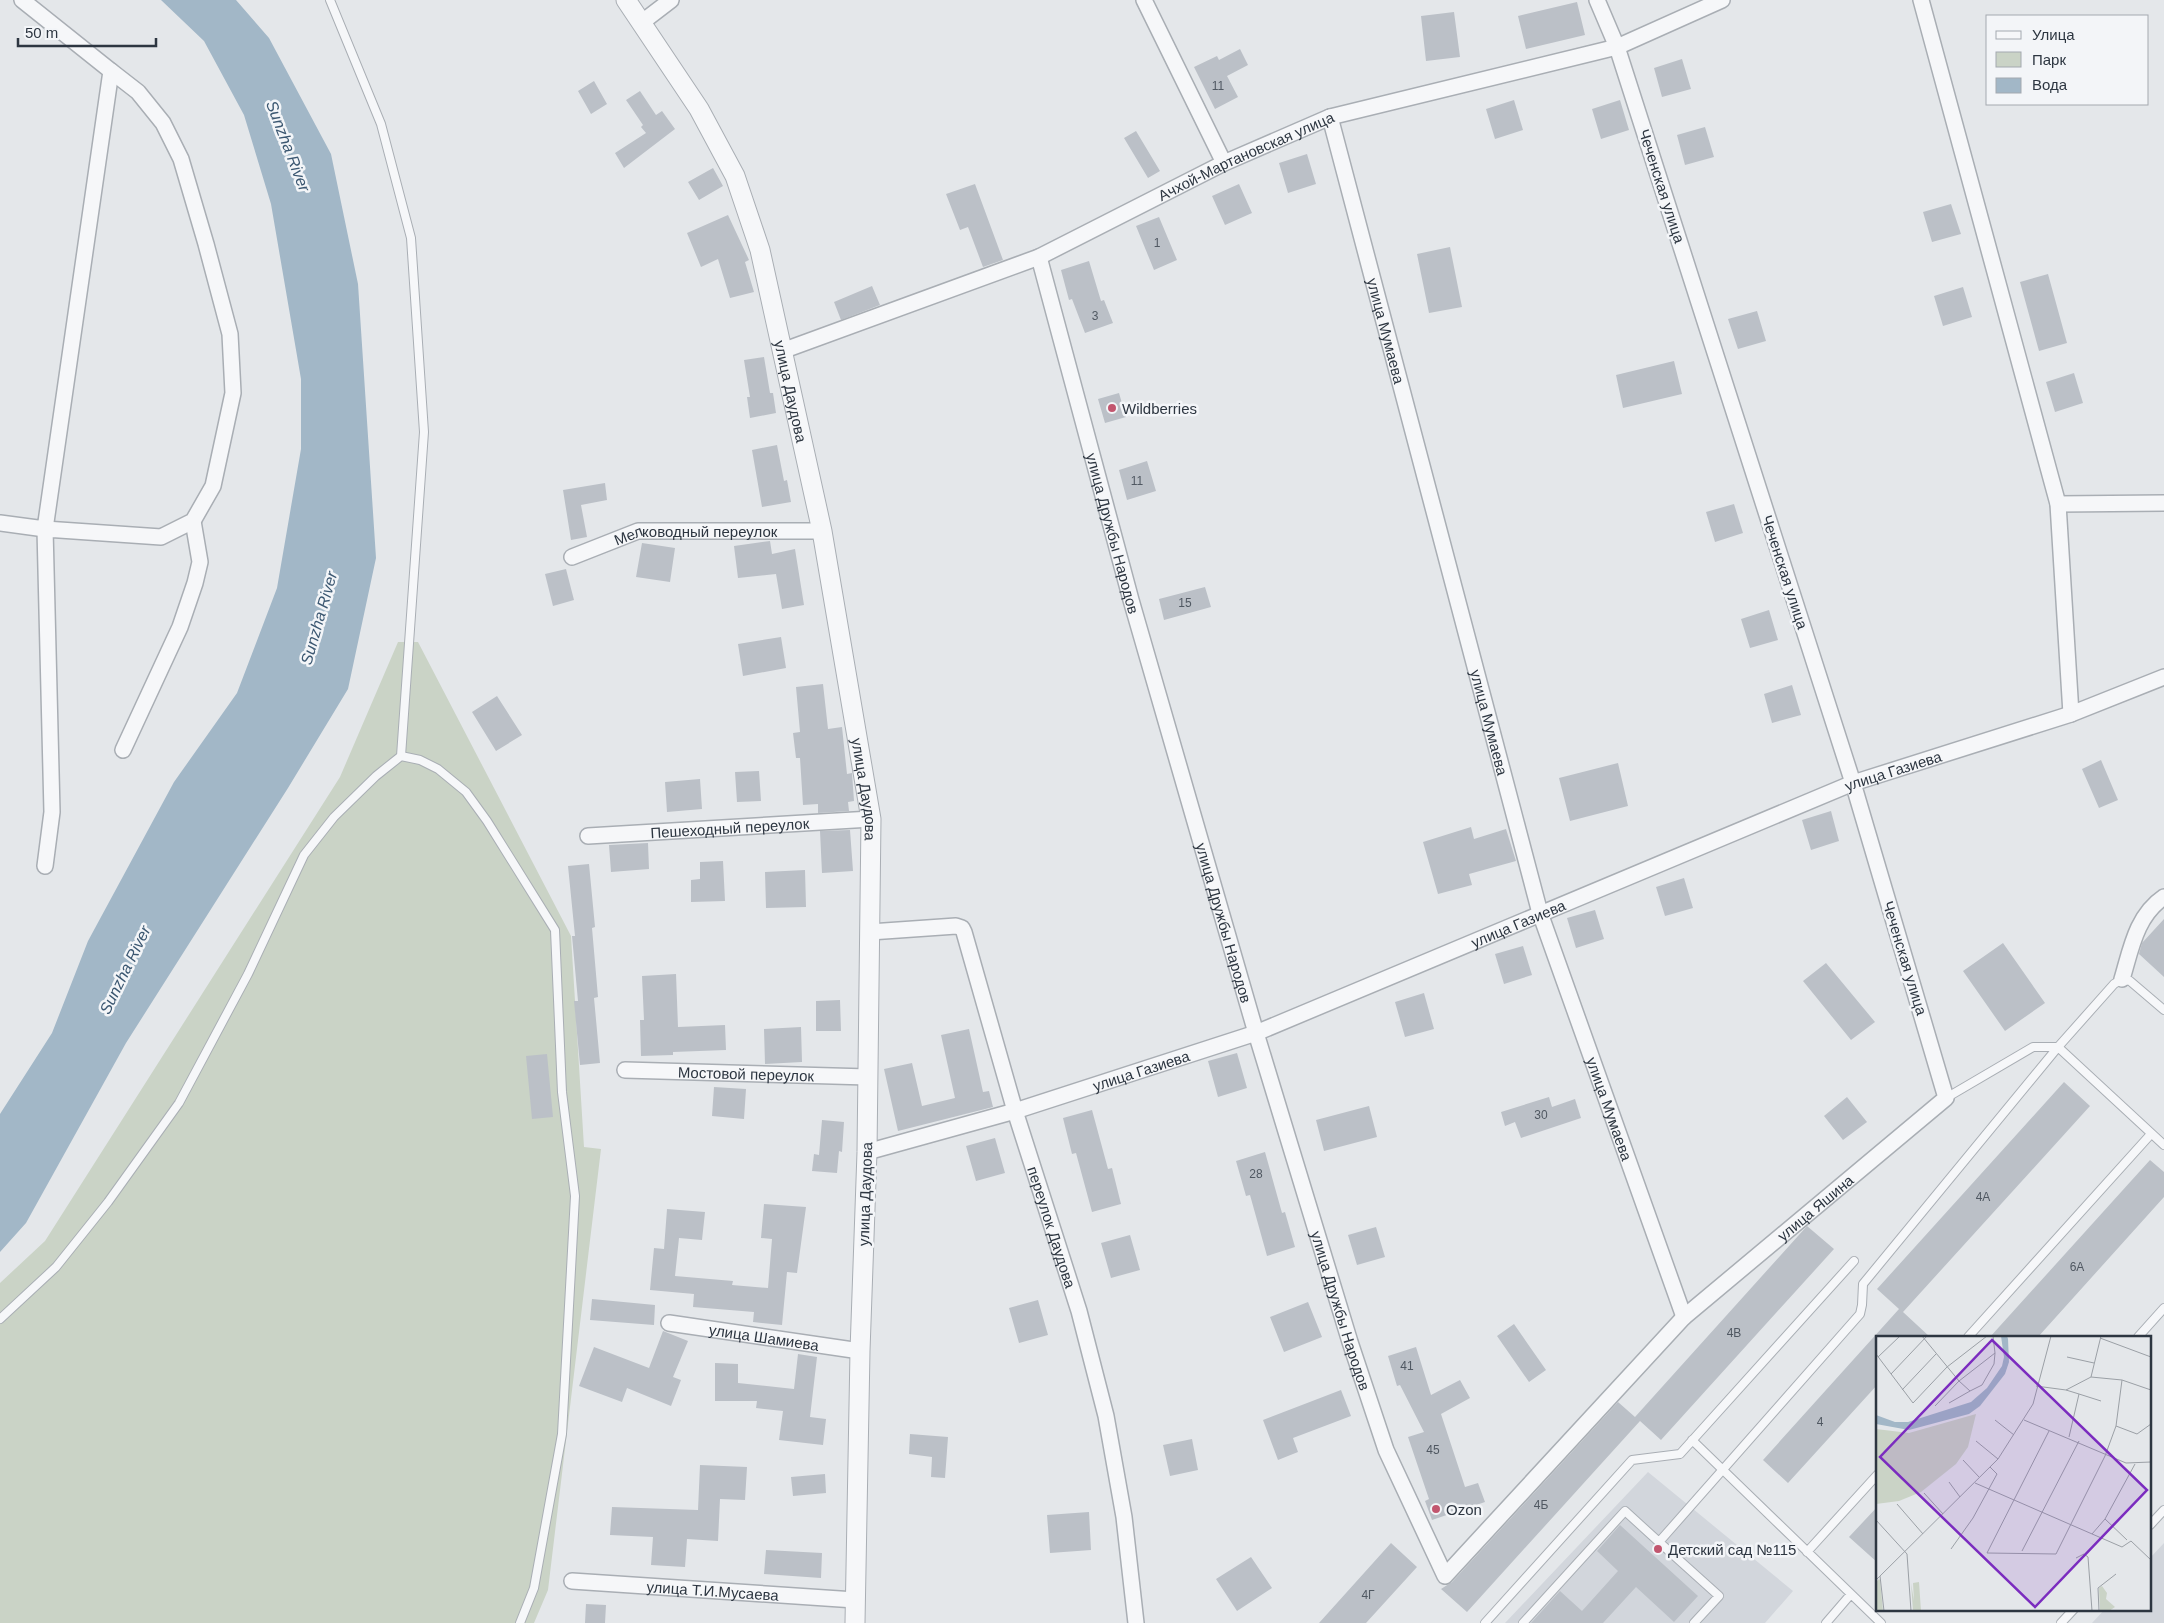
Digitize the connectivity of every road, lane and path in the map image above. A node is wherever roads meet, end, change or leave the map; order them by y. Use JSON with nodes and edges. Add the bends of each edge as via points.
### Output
{"nodes":[{"id":1,"x":22,"y":0,"type":"edge"},
{"id":2,"x":330,"y":0,"type":"edge"},
{"id":3,"x":626,"y":0,"type":"edge"},
{"id":4,"x":671,"y":0,"type":"edge"},
{"id":5,"x":1144,"y":0,"type":"edge"},
{"id":6,"x":1597,"y":0,"type":"edge"},
{"id":7,"x":1722,"y":0,"type":"edge"},
{"id":8,"x":1921,"y":0,"type":"edge"},
{"id":9,"x":641,"y":22,"type":"junction"},
{"id":10,"x":1617,"y":47,"type":"junction"},
{"id":11,"x":111,"y":71,"type":"junction"},
{"id":12,"x":1330,"y":117,"type":"junction"},
{"id":13,"x":1224,"y":163,"type":"junction"},
{"id":14,"x":1039,"y":257,"type":"junction"},
{"id":15,"x":782,"y":351,"type":"junction"},
{"id":16,"x":2164,"y":503,"type":"edge"},
{"id":17,"x":2058,"y":504,"type":"junction"},
{"id":18,"x":193,"y":521,"type":"junction"},
{"id":19,"x":0,"y":523,"type":"edge"},
{"id":20,"x":45,"y":529,"type":"junction"},
{"id":21,"x":822,"y":531,"type":"junction"},
{"id":22,"x":572,"y":557,"type":"dead end"},
{"id":23,"x":2164,"y":677,"type":"edge"},
{"id":24,"x":2071,"y":714,"type":"junction"},
{"id":25,"x":123,"y":750,"type":"dead end"},
{"id":26,"x":401,"y":756,"type":"junction"},
{"id":27,"x":1852,"y":783,"type":"junction"},
{"id":28,"x":871,"y":819,"type":"junction"},
{"id":29,"x":588,"y":836,"type":"dead end"},
{"id":30,"x":45,"y":866,"type":"dead end"},
{"id":31,"x":2159,"y":901,"type":"edge"},
{"id":32,"x":1540,"y":913,"type":"junction"},
{"id":33,"x":870,"y":932,"type":"junction"},
{"id":34,"x":2122,"y":979,"type":"junction"},
{"id":35,"x":2164,"y":1010,"type":"edge"},
{"id":36,"x":1256,"y":1033,"type":"junction"},
{"id":37,"x":2058,"y":1047,"type":"junction"},
{"id":38,"x":625,"y":1070,"type":"dead end"},
{"id":39,"x":868,"y":1078,"type":"junction"},
{"id":40,"x":1946,"y":1098,"type":"junction"},
{"id":41,"x":1015,"y":1111,"type":"junction"},
{"id":42,"x":2151,"y":1134,"type":"junction"},
{"id":43,"x":2164,"y":1145,"type":"edge"},
{"id":44,"x":867,"y":1152,"type":"junction"},
{"id":45,"x":1854,"y":1262,"type":"dead end"},
{"id":46,"x":2164,"y":1308,"type":"edge"},
{"id":47,"x":1684,"y":1317,"type":"junction"},
{"id":48,"x":0,"y":1319,"type":"edge"},
{"id":49,"x":670,"y":1323,"type":"dead end"},
{"id":50,"x":1969,"y":1336,"type":"edge"},
{"id":51,"x":2139,"y":1336,"type":"edge"},
{"id":52,"x":860,"y":1351,"type":"junction"},
{"id":53,"x":1692,"y":1440,"type":"junction"},
{"id":54,"x":1724,"y":1470,"type":"junction"},
{"id":55,"x":1876,"y":1476,"type":"edge"},
{"id":56,"x":2164,"y":1510,"type":"edge"},
{"id":57,"x":2152,"y":1523,"type":"edge"},
{"id":58,"x":1659,"y":1542,"type":"junction"},
{"id":59,"x":1807,"y":1552,"type":"junction"},
{"id":60,"x":1444,"y":1576,"type":"joint"},
{"id":61,"x":572,"y":1581,"type":"dead end"},
{"id":62,"x":1851,"y":1594,"type":"junction"},
{"id":63,"x":855,"y":1600,"type":"junction"},
{"id":64,"x":2073,"y":1610,"type":"edge"},
{"id":65,"x":520,"y":1623,"type":"edge"},
{"id":66,"x":854,"y":1623,"type":"edge"},
{"id":67,"x":1136,"y":1623,"type":"edge"},
{"id":68,"x":1485,"y":1623,"type":"edge"},
{"id":69,"x":1523,"y":1623,"type":"edge"},
{"id":70,"x":1694,"y":1623,"type":"edge"},
{"id":71,"x":1826,"y":1623,"type":"edge"},
{"id":72,"x":1881,"y":1623,"type":"edge"},
{"id":73,"x":2061,"y":1623,"type":"edge"}],
"edges":[{"from":1,"to":11,"type":"street"},
{"from":2,"to":26,"type":"lane","via":[[381,124],[411,238],[424,432]]},
{"from":3,"to":9,"type":"street","name":"улица Даудова"},
{"from":4,"to":9,"type":"street"},
{"from":5,"to":13,"type":"street"},
{"from":6,"to":10,"type":"street","name":"Чеченская улица"},
{"from":7,"to":10,"type":"street","name":"Ачхой-Мартановская улица"},
{"from":8,"to":17,"type":"street"},
{"from":9,"to":15,"type":"street","name":"улица Даудова","via":[[699,109],[734,176],[760,250]]},
{"from":10,"to":12,"type":"street","name":"Ачхой-Мартановская улица"},
{"from":10,"to":27,"type":"street","name":"Чеченская улица"},
{"from":11,"to":18,"type":"street","via":[[138,92],[163,124],[181,159],[230,334],[233,393],[213,486]]},
{"from":11,"to":20,"type":"street"},
{"from":12,"to":13,"type":"street","name":"Ачхой-Мартановская улица"},
{"from":12,"to":32,"type":"street","name":"улица Мумаева"},
{"from":13,"to":14,"type":"street","name":"Ачхой-Мартановская улица"},
{"from":14,"to":15,"type":"street","name":"Ачхой-Мартановская улица"},
{"from":14,"to":36,"type":"street","name":"улица Дружбы Народов","via":[[1134,609]]},
{"from":15,"to":21,"type":"street","name":"улица Даудова"},
{"from":16,"to":17,"type":"street"},
{"from":17,"to":24,"type":"street"},
{"from":18,"to":20,"type":"street","via":[[162,537]]},
{"from":18,"to":25,"type":"street","via":[[200,562],[195,583],[180,627]]},
{"from":19,"to":20,"type":"street"},
{"from":20,"to":30,"type":"street","via":[[52,812]]},
{"from":21,"to":22,"type":"street","name":"Мелководный переулок","via":[[638,531]]},
{"from":21,"to":28,"type":"street","name":"улица Даудова"},
{"from":23,"to":24,"type":"street","name":"улица Газиева"},
{"from":24,"to":27,"type":"street","name":"улица Газиева"},
{"from":26,"to":48,"type":"lane","via":[[334,817],[304,854],[248,974],[179,1103],[108,1202],[56,1267]]},
{"from":26,"to":65,"type":"lane","via":[[420,760],[438,769],[466,792],[555,930],[562,1092],[575,1196],[562,1434],[534,1588]]},
{"from":27,"to":32,"type":"street","name":"улица Газиева"},
{"from":27,"to":40,"type":"street","name":"Чеченская улица"},
{"from":28,"to":29,"type":"street","name":"Пешеходный переулок"},
{"from":28,"to":33,"type":"street","name":"улица Даудова"},
{"from":31,"to":34,"type":"street","via":[[2136,932]]},
{"from":32,"to":36,"type":"street","name":"улица Газиева"},
{"from":32,"to":47,"type":"street","name":"улица Мумаева"},
{"from":33,"to":39,"type":"street","name":"улица Даудова"},
{"from":33,"to":41,"type":"street","name":"переулок Даудова","via":[[962,928]]},
{"from":34,"to":35,"type":"lane","via":[[2130,981]]},
{"from":34,"to":37,"type":"lane"},
{"from":36,"to":41,"type":"street","name":"улица Газиева"},
{"from":36,"to":60,"type":"street","name":"улица Дружбы Народов","via":[[1386,1450]]},
{"from":37,"to":40,"type":"lane","via":[[2033,1047]]},
{"from":37,"to":42,"type":"lane"},
{"from":37,"to":54,"type":"lane","via":[[1864,1284],[1860,1314]]},
{"from":38,"to":39,"type":"street","name":"Мостовой переулок"},
{"from":39,"to":44,"type":"street","name":"улица Даудова"},
{"from":40,"to":47,"type":"street","name":"улица Яшина"},
{"from":41,"to":44,"type":"street","name":"улица Газиева"},
{"from":41,"to":67,"type":"street","name":"переулок Даудова","via":[[1079,1311],[1106,1416],[1124,1517]]},
{"from":42,"to":43,"type":"lane"},
{"from":42,"to":50,"type":"lane"},
{"from":44,"to":52,"type":"street","name":"улица Даудова"},
{"from":45,"to":53,"type":"lane"},
{"from":46,"to":51,"type":"lane"},
{"from":47,"to":60,"type":"street","name":"улица Яшина"},
{"from":49,"to":52,"type":"street","name":"улица Шамиева"},
{"from":52,"to":63,"type":"street","name":"улица Даудова"},
{"from":53,"to":54,"type":"lane"},
{"from":53,"to":68,"type":"lane","via":[[1680,1454],[1632,1460]]},
{"from":54,"to":58,"type":"lane"},
{"from":54,"to":59,"type":"lane"},
{"from":55,"to":59,"type":"lane"},
{"from":56,"to":57,"type":"lane"},
{"from":58,"to":69,"type":"lane","via":[[1625,1511]]},
{"from":58,"to":70,"type":"lane","via":[[1719,1596]]},
{"from":59,"to":62,"type":"lane"},
{"from":61,"to":63,"type":"street","name":"улица Т.И.Мусаева"},
{"from":62,"to":71,"type":"lane"},
{"from":62,"to":72,"type":"lane"},
{"from":63,"to":66,"type":"street","name":"улица Даудова"},
{"from":64,"to":73,"type":"lane"}]}
